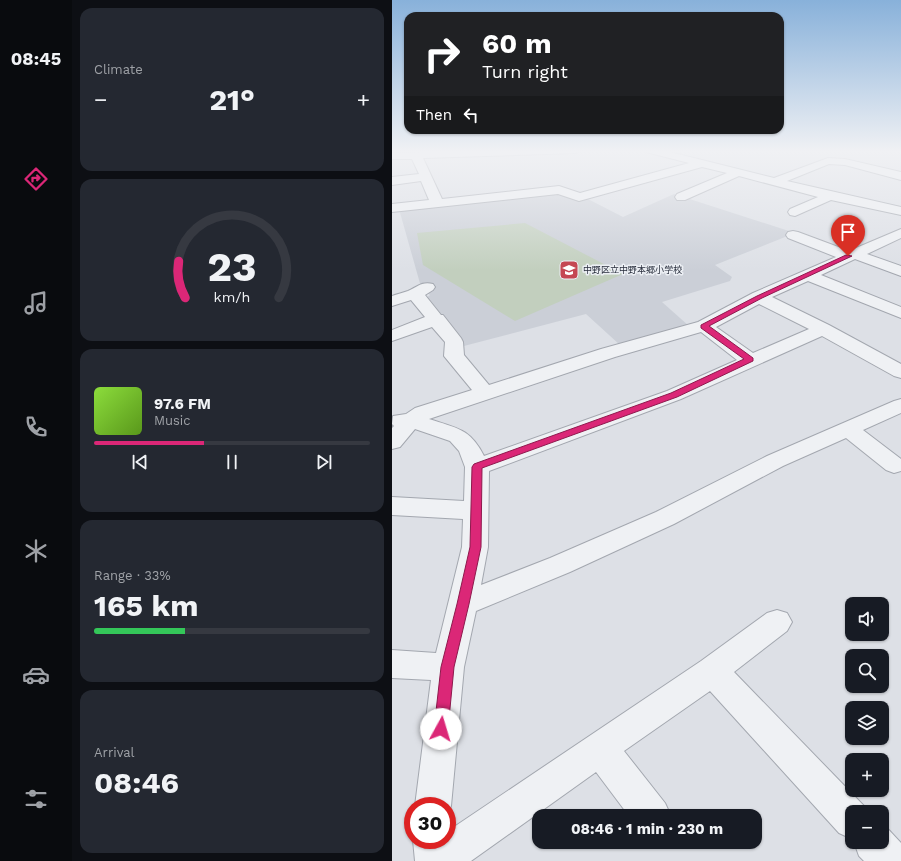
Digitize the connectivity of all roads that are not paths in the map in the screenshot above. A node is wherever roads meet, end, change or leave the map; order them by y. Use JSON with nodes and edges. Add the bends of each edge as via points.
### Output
{"nodes":[{"id":1,"x":432,"y":190,"type":"edge"},
{"id":2,"x":557,"y":190,"type":"edge"},
{"id":3,"x":559,"y":190,"type":"edge"},
{"id":4,"x":607,"y":190,"type":"edge"},
{"id":5,"x":697,"y":190,"type":"edge"},
{"id":6,"x":807,"y":190,"type":"edge"},
{"id":7,"x":830,"y":196,"type":"junction"},
{"id":8,"x":681,"y":197,"type":"dead end"},
{"id":9,"x":437,"y":203,"type":"junction"},
{"id":10,"x":392,"y":208,"type":"edge"},
{"id":11,"x":901,"y":211,"type":"edge"},
{"id":12,"x":795,"y":212,"type":"dead end"},
{"id":13,"x":901,"y":233,"type":"edge"},
{"id":14,"x":793,"y":235,"type":"dead end"},
{"id":15,"x":851,"y":255,"type":"junction"},
{"id":16,"x":901,"y":271,"type":"edge"},
{"id":17,"x":808,"y":275,"type":"junction"},
{"id":18,"x":759,"y":297,"type":"junction"},
{"id":19,"x":392,"y":301,"type":"edge"},
{"id":20,"x":901,"y":313,"type":"edge"},
{"id":21,"x":437,"y":319,"type":"junction"},
{"id":22,"x":704,"y":326,"type":"junction"},
{"id":23,"x":823,"y":329,"type":"junction"},
{"id":24,"x":392,"y":336,"type":"edge"},
{"id":25,"x":750,"y":360,"type":"junction"},
{"id":26,"x":901,"y":372,"type":"edge"},
{"id":27,"x":484,"y":392,"type":"junction"},
{"id":28,"x":901,"y":405,"type":"edge"},
{"id":29,"x":401,"y":421,"type":"edge"},
{"id":30,"x":848,"y":429,"type":"junction"},
{"id":31,"x":392,"y":442,"type":"edge"},
{"id":32,"x":894,"y":465,"type":"dead end"},
{"id":33,"x":477,"y":467,"type":"junction"},
{"id":34,"x":392,"y":506,"type":"edge"},
{"id":35,"x":476,"y":511,"type":"junction"},
{"id":36,"x":463,"y":604,"type":"junction"},
{"id":37,"x":777,"y":622,"type":"dead end"},
{"id":38,"x":392,"y":664,"type":"edge"},
{"id":39,"x":448,"y":667,"type":"junction"},
{"id":40,"x":712,"y":671,"type":"junction"},
{"id":41,"x":600,"y":748,"type":"junction"},
{"id":42,"x":434,"y":797,"type":"edge"},
{"id":43,"x":647,"y":809,"type":"edge"},
{"id":44,"x":845,"y":813,"type":"edge"},
{"id":45,"x":433,"y":849,"type":"edge"},
{"id":46,"x":880,"y":849,"type":"edge"},
{"id":47,"x":434,"y":861,"type":"edge"},
{"id":48,"x":438,"y":861,"type":"edge"},
{"id":49,"x":891,"y":861,"type":"edge"}],
"edges":[{"from":1,"to":9,"type":"street"},
{"from":2,"to":9,"type":"street"},
{"from":3,"to":4,"type":"street","via":[[579,198]]},
{"from":5,"to":8,"type":"street"},
{"from":6,"to":7,"type":"street"},
{"from":7,"to":11,"type":"street"},
{"from":7,"to":12,"type":"street"},
{"from":9,"to":10,"type":"street"},
{"from":13,"to":15,"type":"street"},
{"from":14,"to":15,"type":"street"},
{"from":15,"to":16,"type":"street"},
{"from":15,"to":17,"type":"street"},
{"from":17,"to":18,"type":"street"},
{"from":17,"to":20,"type":"street"},
{"from":18,"to":22,"type":"street"},
{"from":18,"to":23,"type":"street"},
{"from":19,"to":21,"type":"street","via":[[421,291]]},
{"from":21,"to":24,"type":"street"},
{"from":21,"to":27,"type":"street","via":[[454,342],[454,356]]},
{"from":22,"to":25,"type":"street"},
{"from":22,"to":27,"type":"street"},
{"from":23,"to":25,"type":"street"},
{"from":23,"to":26,"type":"street"},
{"from":25,"to":33,"type":"street","via":[[674,395]]},
{"from":27,"to":29,"type":"street"},
{"from":28,"to":30,"type":"street"},
{"from":29,"to":31,"type":"street"},
{"from":29,"to":33,"type":"street","via":[[458,436],[469,449]]},
{"from":30,"to":32,"type":"street"},
{"from":30,"to":36,"type":"street","via":[[775,461],[665,518],[560,565]]},
{"from":33,"to":35,"type":"street"},
{"from":34,"to":35,"type":"street"},
{"from":35,"to":36,"type":"street","via":[[475,547]]},
{"from":36,"to":39,"type":"street"},
{"from":37,"to":40,"type":"street"},
{"from":38,"to":39,"type":"street"},
{"from":39,"to":42,"type":"street"},
{"from":40,"to":41,"type":"street"},
{"from":40,"to":44,"type":"street"},
{"from":41,"to":43,"type":"street"},
{"from":41,"to":48,"type":"street"},
{"from":45,"to":47,"type":"street"},
{"from":46,"to":49,"type":"street"}]}
